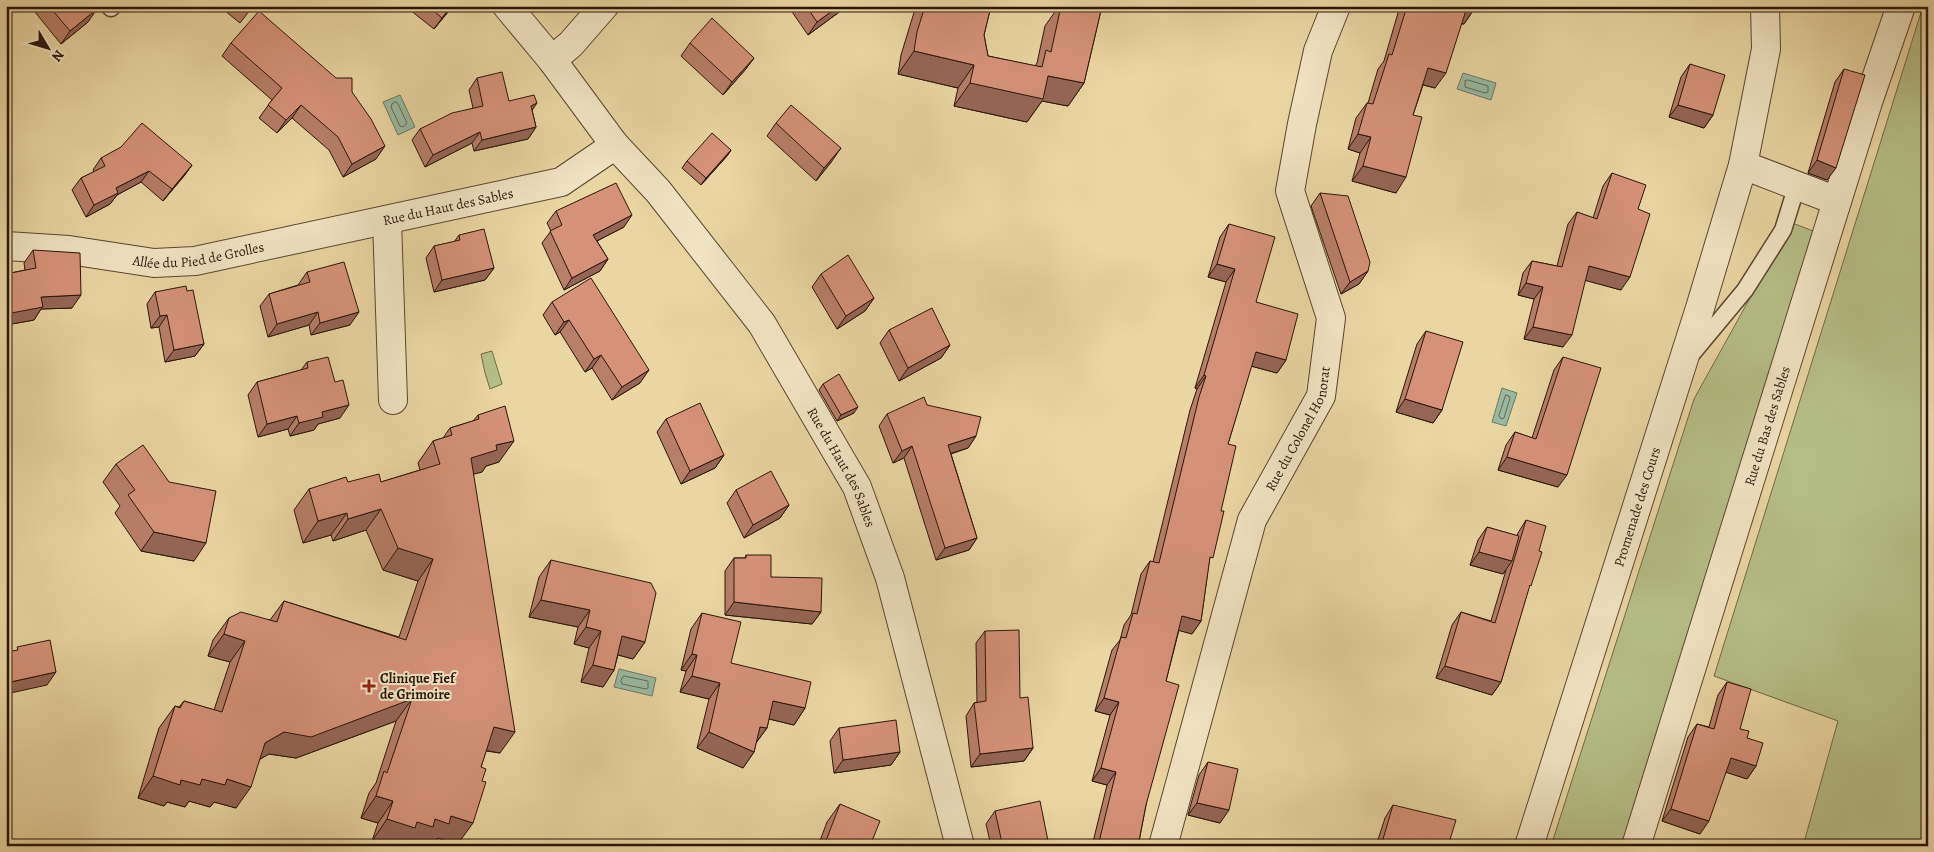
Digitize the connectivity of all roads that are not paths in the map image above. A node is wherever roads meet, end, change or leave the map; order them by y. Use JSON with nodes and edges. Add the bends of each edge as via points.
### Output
{"nodes":[{"id":1,"x":507,"y":6,"type":"edge"},
{"id":2,"x":604,"y":6,"type":"edge"},
{"id":3,"x":1336,"y":6,"type":"edge"},
{"id":4,"x":1765,"y":6,"type":"edge"},
{"id":5,"x":1901,"y":6,"type":"edge"},
{"id":6,"x":552,"y":60,"type":"junction"},
{"id":7,"x":614,"y":144,"type":"junction"},
{"id":8,"x":1743,"y":165,"type":"junction"},
{"id":9,"x":1797,"y":185,"type":"junction"},
{"id":10,"x":1837,"y":201,"type":"junction"},
{"id":11,"x":388,"y":220,"type":"junction"},
{"id":12,"x":6,"y":246,"type":"edge"},
{"id":13,"x":1681,"y":366,"type":"junction"},
{"id":14,"x":392,"y":400,"type":"dead end"},
{"id":15,"x":960,"y":846,"type":"edge"},
{"id":16,"x":1164,"y":846,"type":"edge"},
{"id":17,"x":1529,"y":846,"type":"edge"},
{"id":18,"x":1636,"y":846,"type":"edge"}],
"edges":[{"from":1,"to":6,"type":"street","name":"Rue du Haut des Sables"},
{"from":2,"to":6,"type":"street","via":[[571,44]]},
{"from":3,"to":16,"type":"street","name":"Rue du Colonel Honorat","via":[[1318,50],[1290,191],[1331,318],[1321,396],[1252,520]]},
{"from":4,"to":8,"type":"street","name":"Promenade des Cours","via":[[1766,49]]},
{"from":5,"to":10,"type":"street","name":"Rue du Bas des Sables"},
{"from":6,"to":7,"type":"street","name":"Rue du Haut des Sables"},
{"from":7,"to":11,"type":"street","name":"Rue du Haut des Sables","via":[[561,182]]},
{"from":7,"to":15,"type":"street","name":"Rue du Haut des Sables","via":[[658,191],[762,324],[857,487],[890,578]]},
{"from":8,"to":9,"type":"street"},
{"from":8,"to":13,"type":"street","name":"Promenade des Cours"},
{"from":9,"to":10,"type":"street"},
{"from":9,"to":13,"type":"lane","via":[[1783,230],[1745,290]]},
{"from":10,"to":18,"type":"street","name":"Rue du Bas des Sables"},
{"from":11,"to":12,"type":"street","name":"Allée du Pied de Grolles","via":[[195,261],[154,263],[69,250]]},
{"from":11,"to":14,"type":"street","name":"Rue du Haut des Sables"},
{"from":13,"to":17,"type":"street","name":"Promenade des Cours"}]}
